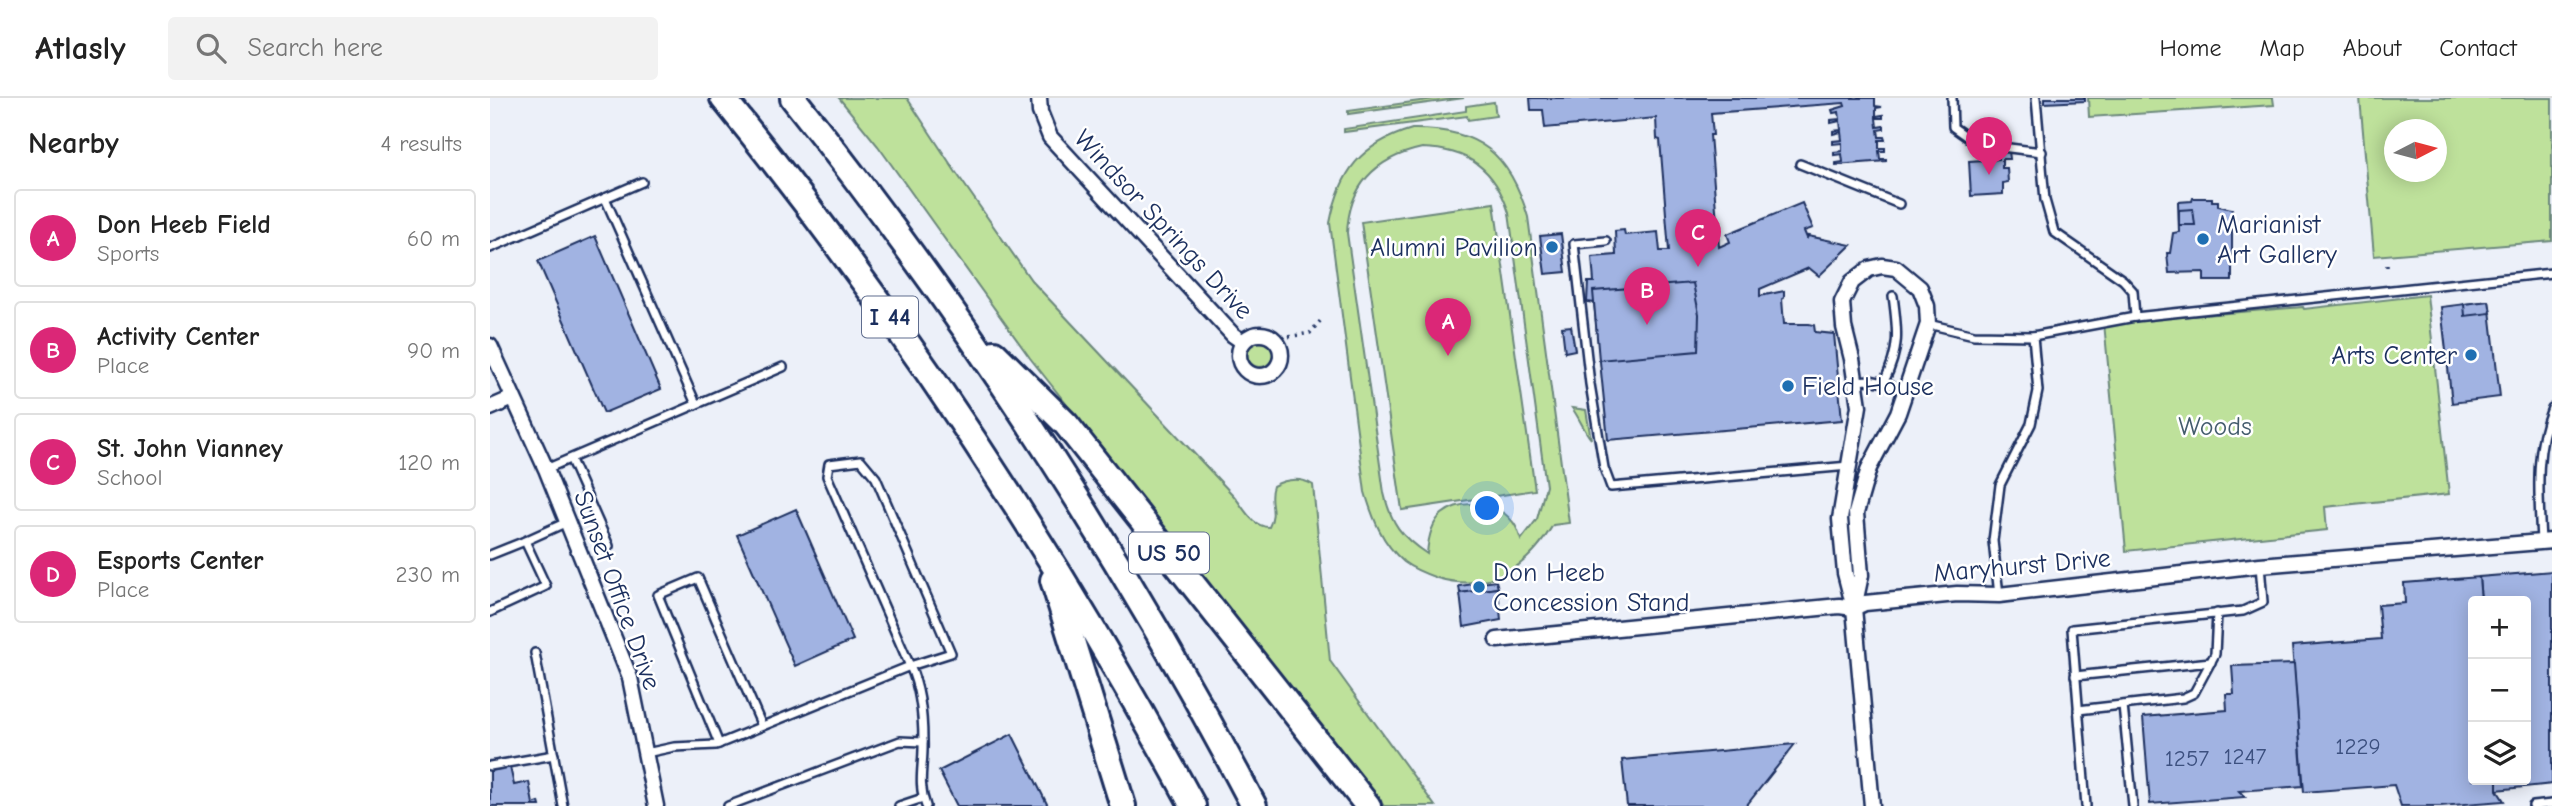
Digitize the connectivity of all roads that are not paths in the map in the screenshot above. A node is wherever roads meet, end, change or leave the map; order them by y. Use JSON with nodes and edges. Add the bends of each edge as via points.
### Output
{"nodes":[{"id":1,"x":723,"y":98,"type":"edge"},
{"id":2,"x":793,"y":98,"type":"edge"},
{"id":3,"x":1039,"y":98,"type":"edge"},
{"id":4,"x":1952,"y":98,"type":"edge"},
{"id":5,"x":2036,"y":98,"type":"edge"},
{"id":6,"x":2042,"y":152,"type":"junction"},
{"id":7,"x":1800,"y":164,"type":"dead end"},
{"id":8,"x":642,"y":182,"type":"dead end"},
{"id":9,"x":605,"y":198,"type":"junction"},
{"id":10,"x":1899,"y":204,"type":"dead end"},
{"id":11,"x":1606,"y":241,"type":"dead end"},
{"id":12,"x":490,"y":248,"type":"edge"},
{"id":13,"x":2552,"y":274,"type":"edge"},
{"id":14,"x":1893,"y":296,"type":"dead end"},
{"id":15,"x":954,"y":313,"type":"junction"},
{"id":16,"x":2135,"y":317,"type":"junction"},
{"id":17,"x":1928,"y":324,"type":"junction"},
{"id":18,"x":2032,"y":336,"type":"junction"},
{"id":19,"x":1243,"y":342,"type":"junction"},
{"id":20,"x":490,"y":346,"type":"edge"},
{"id":21,"x":783,"y":367,"type":"dead end"},
{"id":22,"x":1856,"y":381,"type":"junction"},
{"id":23,"x":1884,"y":382,"type":"junction"},
{"id":24,"x":1905,"y":392,"type":"junction"},
{"id":25,"x":513,"y":398,"type":"junction"},
{"id":26,"x":696,"y":404,"type":"junction"},
{"id":27,"x":490,"y":408,"type":"edge"},
{"id":28,"x":2552,"y":408,"type":"edge"},
{"id":29,"x":571,"y":460,"type":"junction"},
{"id":30,"x":1850,"y":466,"type":"junction"},
{"id":31,"x":546,"y":469,"type":"junction"},
{"id":32,"x":567,"y":522,"type":"junction"},
{"id":33,"x":525,"y":541,"type":"junction"},
{"id":34,"x":2547,"y":541,"type":"edge"},
{"id":35,"x":1042,"y":546,"type":"junction"},
{"id":36,"x":609,"y":547,"type":"dead end"},
{"id":37,"x":490,"y":555,"type":"edge"},
{"id":38,"x":2260,"y":565,"type":"junction"},
{"id":39,"x":1999,"y":595,"type":"junction"},
{"id":40,"x":1854,"y":608,"type":"junction"},
{"id":41,"x":490,"y":612,"type":"edge"},
{"id":42,"x":2217,"y":613,"type":"junction"},
{"id":43,"x":1497,"y":640,"type":"dead end"},
{"id":44,"x":535,"y":653,"type":"dead end"},
{"id":45,"x":2211,"y":662,"type":"junction"},
{"id":46,"x":910,"y":666,"type":"junction"},
{"id":47,"x":2076,"y":676,"type":"junction"},
{"id":48,"x":2123,"y":705,"type":"junction"},
{"id":49,"x":2078,"y":710,"type":"junction"},
{"id":50,"x":762,"y":726,"type":"junction"},
{"id":51,"x":923,"y":742,"type":"junction"},
{"id":52,"x":719,"y":744,"type":"junction"},
{"id":53,"x":645,"y":753,"type":"junction"},
{"id":54,"x":554,"y":754,"type":"junction"},
{"id":55,"x":490,"y":766,"type":"edge"},
{"id":56,"x":923,"y":798,"type":"junction"},
{"id":57,"x":2552,"y":804,"type":"edge"},
{"id":58,"x":563,"y":806,"type":"edge"},
{"id":59,"x":656,"y":806,"type":"edge"},
{"id":60,"x":728,"y":806,"type":"edge"},
{"id":61,"x":899,"y":806,"type":"edge"},
{"id":62,"x":926,"y":806,"type":"edge"},
{"id":63,"x":1123,"y":806,"type":"edge"},
{"id":64,"x":1193,"y":806,"type":"edge"},
{"id":65,"x":1254,"y":806,"type":"edge"},
{"id":66,"x":1368,"y":806,"type":"edge"},
{"id":67,"x":1872,"y":806,"type":"edge"},
{"id":68,"x":2086,"y":806,"type":"edge"},
{"id":69,"x":2133,"y":806,"type":"edge"},
{"id":70,"x":2537,"y":806,"type":"edge"}],
"edges":[{"from":1,"to":35,"type":"highway","number":"I 44","via":[[876,297]]},
{"from":2,"to":15,"type":"highway","number":"I 44"},
{"from":3,"to":19,"type":"street","name":"Windsor Springs Drive","via":[[1050,138]]},
{"from":4,"to":6,"type":"lane","via":[[1953,127],[1978,144]]},
{"from":5,"to":6,"type":"lane"},
{"from":6,"to":16,"type":"lane","via":[[2045,200],[2054,232],[2123,280],[2133,291]]},
{"from":7,"to":10,"type":"lane"},
{"from":8,"to":9,"type":"lane"},
{"from":9,"to":12,"type":"lane"},
{"from":9,"to":26,"type":"lane"},
{"from":11,"to":30,"type":"lane","via":[[1574,244],[1590,384],[1611,487]]},
{"from":13,"to":16,"type":"lane"},
{"from":14,"to":23,"type":"lane","via":[[1896,359]]},
{"from":15,"to":65,"type":"highway","number":"I 44","via":[[1091,520]]},
{"from":15,"to":66,"type":"highway","number":"US 50","via":[[1066,424]]},
{"from":16,"to":18,"type":"lane"},
{"from":17,"to":18,"type":"lane","via":[[1974,335]]},
{"from":17,"to":22,"type":"street","via":[[1920,288],[1896,268],[1869,269],[1852,282],[1843,302],[1844,327]]},
{"from":17,"to":24,"type":"street"},
{"from":18,"to":39,"type":"lane","via":[[2038,391],[2031,424],[2000,485],[1993,541]]},
{"from":19,"to":19,"type":"street","name":"Windsor Springs Drive","via":[[1239,353],[1247,371],[1265,375],[1277,367],[1280,354],[1269,336],[1249,337]]},
{"from":20,"to":25,"type":"street","name":"Sunset Office Drive"},
{"from":21,"to":26,"type":"lane"},
{"from":22,"to":23,"type":"lane"},
{"from":22,"to":30,"type":"street","via":[[1859,407]]},
{"from":23,"to":24,"type":"lane"},
{"from":24,"to":40,"type":"street","via":[[1870,468],[1856,513],[1861,575]]},
{"from":25,"to":27,"type":"street"},
{"from":25,"to":31,"type":"street","name":"Sunset Office Drive"},
{"from":26,"to":29,"type":"lane"},
{"from":28,"to":34,"type":"lane","via":[[2539,462]]},
{"from":29,"to":31,"type":"lane"},
{"from":29,"to":36,"type":"lane"},
{"from":30,"to":40,"type":"street","via":[[1840,519]]},
{"from":31,"to":32,"type":"street","name":"Sunset Office Drive"},
{"from":32,"to":33,"type":"lane"},
{"from":32,"to":53,"type":"street","name":"Sunset Office Drive","via":[[630,678]]},
{"from":33,"to":37,"type":"lane"},
{"from":33,"to":41,"type":"lane","via":[[545,586]]},
{"from":34,"to":38,"type":"street","name":"Maryhurst Drive"},
{"from":35,"to":63,"type":"highway"},
{"from":35,"to":64,"type":"highway","number":"I 44"},
{"from":38,"to":39,"type":"street","name":"Maryhurst Drive"},
{"from":38,"to":42,"type":"lane","via":[[2263,602],[2243,611]]},
{"from":39,"to":40,"type":"street","name":"Maryhurst Drive","via":[[1957,594]]},
{"from":40,"to":43,"type":"street","name":"Maryhurst Drive"},
{"from":40,"to":67,"type":"street"},
{"from":42,"to":45,"type":"lane"},
{"from":42,"to":47,"type":"lane","via":[[2072,629]]},
{"from":44,"to":54,"type":"lane"},
{"from":45,"to":47,"type":"lane"},
{"from":45,"to":48,"type":"lane","via":[[2194,693]]},
{"from":46,"to":46,"type":"lane","via":[[951,653],[876,478],[861,460],[830,464],[827,476]]},
{"from":46,"to":50,"type":"lane"},
{"from":46,"to":51,"type":"lane"},
{"from":47,"to":49,"type":"lane"},
{"from":48,"to":49,"type":"lane"},
{"from":48,"to":69,"type":"lane"},
{"from":49,"to":68,"type":"lane"},
{"from":50,"to":52,"type":"lane"},
{"from":50,"to":52,"type":"lane","via":[[698,578],[682,583],[658,594]]},
{"from":51,"to":56,"type":"lane"},
{"from":51,"to":60,"type":"lane","via":[[900,741]]},
{"from":52,"to":53,"type":"lane"},
{"from":53,"to":59,"type":"street","name":"Sunset Office Drive"},
{"from":54,"to":55,"type":"lane"},
{"from":54,"to":58,"type":"lane"},
{"from":56,"to":61,"type":"lane"},
{"from":56,"to":62,"type":"lane"},
{"from":57,"to":70,"type":"lane"}]}
